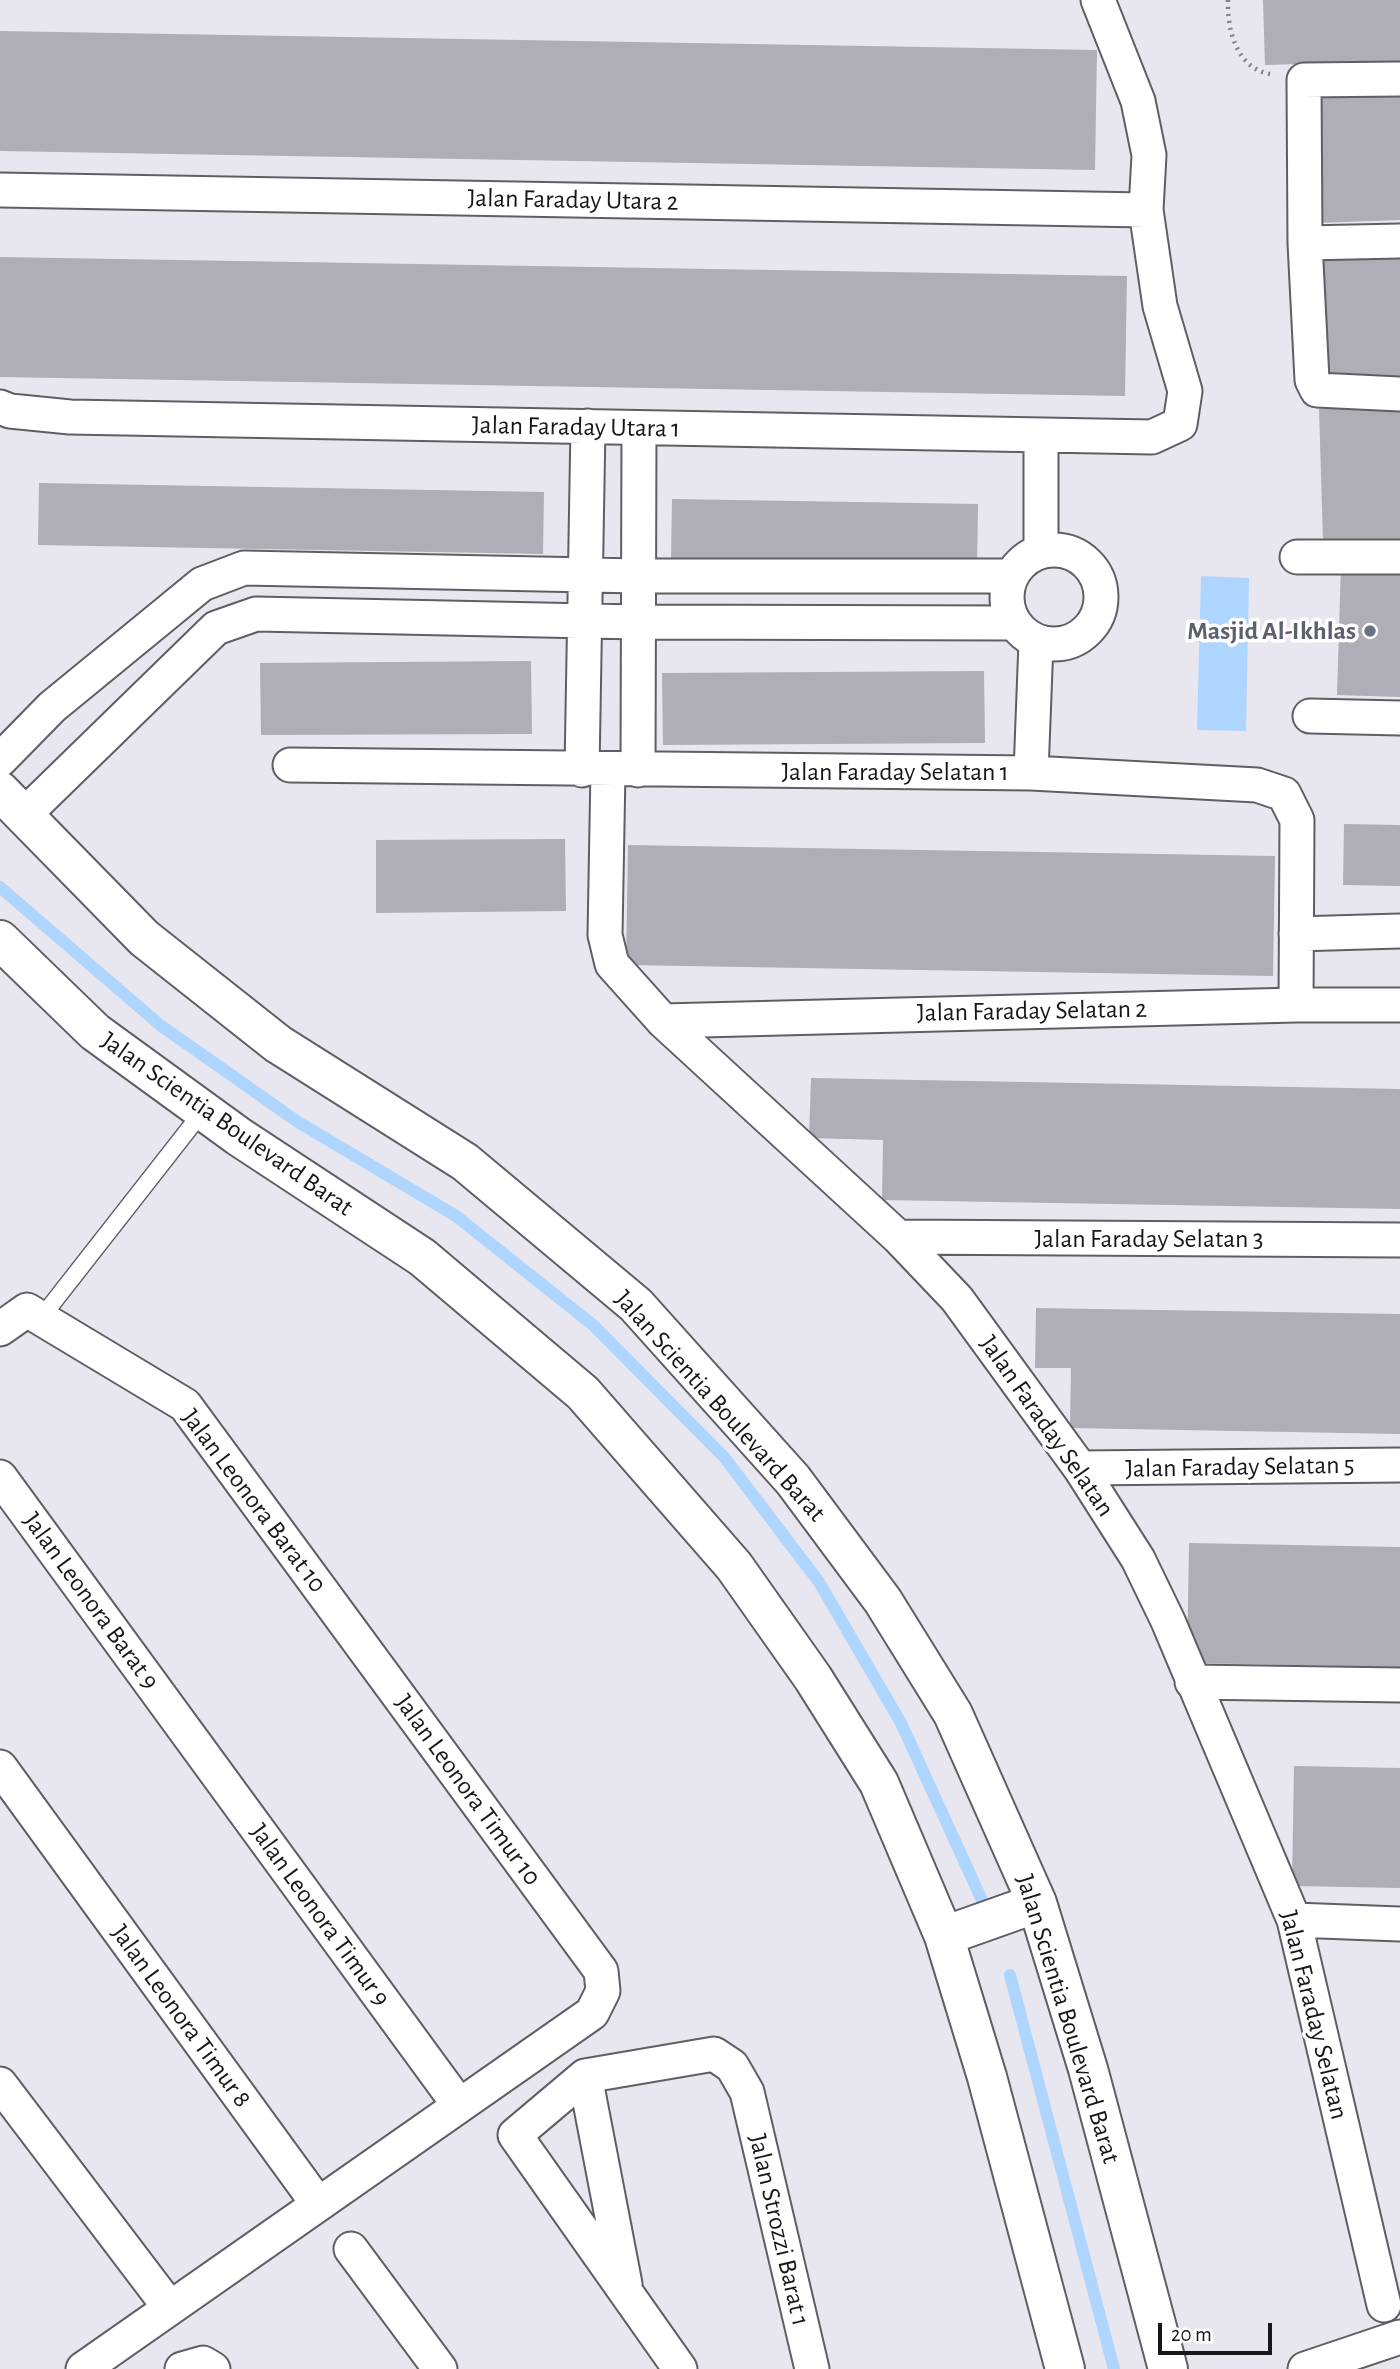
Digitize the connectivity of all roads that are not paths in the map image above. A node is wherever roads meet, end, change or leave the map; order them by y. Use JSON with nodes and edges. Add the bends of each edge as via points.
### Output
{"nodes":[{"id":1,"x":1098,"y":0,"type":"edge"},
{"id":2,"x":1400,"y":79,"type":"edge"},
{"id":3,"x":0,"y":190,"type":"edge"},
{"id":4,"x":1146,"y":209,"type":"junction"},
{"id":5,"x":1400,"y":241,"type":"edge"},
{"id":6,"x":1305,"y":243,"type":"junction"},
{"id":7,"x":1400,"y":394,"type":"edge"},
{"id":8,"x":0,"y":407,"type":"edge"},
{"id":9,"x":588,"y":426,"type":"junction"},
{"id":10,"x":639,"y":429,"type":"junction"},
{"id":11,"x":1041,"y":438,"type":"junction"},
{"id":12,"x":1041,"y":551,"type":"junction"},
{"id":13,"x":1297,"y":557,"type":"dead end"},
{"id":14,"x":1400,"y":557,"type":"edge"},
{"id":15,"x":586,"y":573,"type":"junction"},
{"id":16,"x":639,"y":576,"type":"junction"},
{"id":17,"x":1011,"y":576,"type":"junction"},
{"id":18,"x":584,"y":619,"type":"junction"},
{"id":19,"x":638,"y":622,"type":"junction"},
{"id":20,"x":1025,"y":632,"type":"junction"},
{"id":21,"x":1310,"y":716,"type":"dead end"},
{"id":22,"x":1400,"y":718,"type":"edge"},
{"id":23,"x":0,"y":760,"type":"edge"},
{"id":24,"x":290,"y":765,"type":"dead end"},
{"id":25,"x":609,"y":770,"type":"junction"},
{"id":26,"x":1031,"y":773,"type":"junction"},
{"id":27,"x":12,"y":804,"type":"edge"},
{"id":28,"x":1400,"y":931,"type":"edge"},
{"id":29,"x":1296,"y":934,"type":"junction"},
{"id":30,"x":0,"y":940,"type":"edge"},
{"id":31,"x":1296,"y":1004,"type":"junction"},
{"id":32,"x":1400,"y":1005,"type":"edge"},
{"id":33,"x":663,"y":1021,"type":"junction"},
{"id":34,"x":203,"y":1111,"type":"junction"},
{"id":35,"x":898,"y":1237,"type":"junction"},
{"id":36,"x":1400,"y":1240,"type":"edge"},
{"id":37,"x":34,"y":1314,"type":"junction"},
{"id":38,"x":0,"y":1329,"type":"edge"},
{"id":39,"x":1400,"y":1465,"type":"edge"},
{"id":40,"x":1080,"y":1468,"type":"junction"},
{"id":41,"x":0,"y":1477,"type":"edge"},
{"id":42,"x":335,"y":1609,"type":"joint"},
{"id":43,"x":1192,"y":1682,"type":"junction"},
{"id":44,"x":1400,"y":1685,"type":"edge"},
{"id":45,"x":181,"y":1724,"type":"joint"},
{"id":46,"x":0,"y":1767,"type":"edge"},
{"id":47,"x":1024,"y":1907,"type":"junction"},
{"id":48,"x":1294,"y":1920,"type":"junction"},
{"id":49,"x":1400,"y":1924,"type":"edge"},
{"id":50,"x":956,"y":1931,"type":"junction"},
{"id":51,"x":585,"y":2076,"type":"junction"},
{"id":52,"x":0,"y":2084,"type":"edge"},
{"id":53,"x":460,"y":2105,"type":"junction"},
{"id":54,"x":318,"y":2204,"type":"junction"},
{"id":55,"x":351,"y":2249,"type":"dead end"},
{"id":56,"x":627,"y":2294,"type":"junction"},
{"id":57,"x":1384,"y":2305,"type":"dead end"},
{"id":58,"x":170,"y":2308,"type":"junction"},
{"id":59,"x":1400,"y":2337,"type":"edge"},
{"id":60,"x":83,"y":2369,"type":"edge"},
{"id":61,"x":182,"y":2369,"type":"edge"},
{"id":62,"x":213,"y":2369,"type":"edge"},
{"id":63,"x":440,"y":2369,"type":"edge"},
{"id":64,"x":680,"y":2369,"type":"edge"},
{"id":65,"x":812,"y":2369,"type":"edge"},
{"id":66,"x":1065,"y":2369,"type":"edge"},
{"id":67,"x":1168,"y":2369,"type":"edge"},
{"id":68,"x":1305,"y":2369,"type":"edge"}],
"edges":[{"from":1,"to":4,"type":"street","via":[[1138,101],[1149,155]]},
{"from":2,"to":6,"type":"street","via":[[1304,80]]},
{"from":3,"to":4,"type":"street","name":"Jalan Faraday Utara 2"},
{"from":4,"to":11,"type":"street","name":"Jalan Faraday Utara 1","via":[[1160,306],[1185,391],[1180,424],[1152,438]]},
{"from":5,"to":6,"type":"street"},
{"from":6,"to":7,"type":"street","via":[[1312,380],[1317,390]]},
{"from":8,"to":9,"type":"street","name":"Jalan Faraday Utara 1","via":[[70,417]]},
{"from":9,"to":10,"type":"street","name":"Jalan Faraday Utara 1"},
{"from":9,"to":15,"type":"street"},
{"from":10,"to":11,"type":"street","name":"Jalan Faraday Utara 1"},
{"from":10,"to":16,"type":"street"},
{"from":11,"to":12,"type":"street"},
{"from":12,"to":17,"type":"street","via":[[1024,560]]},
{"from":12,"to":20,"type":"street","via":[[1072,552],[1095,571],[1102,600],[1091,628],[1066,643]]},
{"from":13,"to":14,"type":"street"},
{"from":15,"to":16,"type":"street"},
{"from":15,"to":18,"type":"street"},
{"from":15,"to":23,"type":"street","via":[[244,568],[202,584],[52,708]]},
{"from":16,"to":17,"type":"street"},
{"from":16,"to":19,"type":"street"},
{"from":17,"to":20,"type":"street","via":[[1006,600]]},
{"from":18,"to":19,"type":"street"},
{"from":18,"to":25,"type":"street"},
{"from":18,"to":27,"type":"street","via":[[256,614],[216,628]]},
{"from":19,"to":20,"type":"street"},
{"from":19,"to":25,"type":"street"},
{"from":20,"to":26,"type":"street"},
{"from":21,"to":22,"type":"street"},
{"from":24,"to":25,"type":"street","name":"Jalan Faraday Selatan 1"},
{"from":25,"to":26,"type":"street","name":"Jalan Faraday Selatan 1"},
{"from":25,"to":33,"type":"street","name":"Jalan Faraday Selatan","via":[[605,936],[612,964]]},
{"from":26,"to":29,"type":"street","name":"Jalan Faraday Selatan 1","via":[[1257,785],[1284,794],[1297,820]]},
{"from":27,"to":47,"type":"street","name":"Jalan Scientia Boulevard Barat","via":[[144,938],[278,1044],[465,1161],[636,1305],[793,1480],[883,1601],[953,1714]]},
{"from":28,"to":29,"type":"street"},
{"from":29,"to":31,"type":"street","name":"Jalan Faraday Selatan 1"},
{"from":30,"to":34,"type":"street","name":"Jalan Scientia Boulevard Barat","via":[[95,1032]]},
{"from":31,"to":32,"type":"street","name":"Jalan Faraday Selatan 2"},
{"from":31,"to":33,"type":"street","name":"Jalan Faraday Selatan 2"},
{"from":33,"to":35,"type":"street","name":"Jalan Faraday Selatan"},
{"from":34,"to":37,"type":"lane"},
{"from":34,"to":50,"type":"street","name":"Jalan Scientia Boulevard Barat","via":[[422,1257],[583,1393],[734,1566],[813,1678],[879,1783]]},
{"from":35,"to":36,"type":"street","name":"Jalan Faraday Selatan 3"},
{"from":35,"to":40,"type":"street","name":"Jalan Faraday Selatan","via":[[957,1299]]},
{"from":37,"to":38,"type":"street"},
{"from":37,"to":42,"type":"street","name":"Jalan Leonora Barat 10","via":[[185,1405]]},
{"from":39,"to":40,"type":"street","name":"Jalan Faraday Selatan 5"},
{"from":40,"to":43,"type":"street","name":"Jalan Faraday Selatan","via":[[1138,1559]]},
{"from":41,"to":45,"type":"street","name":"Jalan Leonora Barat 9"},
{"from":42,"to":53,"type":"street","name":"Jalan Leonora Timur 10","via":[[601,1972],[603,1990],[592,2013]]},
{"from":43,"to":44,"type":"street"},
{"from":43,"to":48,"type":"street","name":"Jalan Faraday Selatan"},
{"from":45,"to":53,"type":"street","name":"Jalan Leonora Timur 9"},
{"from":46,"to":54,"type":"street","name":"Jalan Leonora Timur 8"},
{"from":47,"to":50,"type":"street"},
{"from":47,"to":67,"type":"street","name":"Jalan Scientia Boulevard Barat","via":[[1088,2069]]},
{"from":48,"to":49,"type":"street"},
{"from":48,"to":57,"type":"street","name":"Jalan Faraday Selatan"},
{"from":50,"to":66,"type":"street","name":"Jalan Scientia Boulevard Barat","via":[[987,2077]]},
{"from":51,"to":56,"type":"street"},
{"from":51,"to":56,"type":"street","via":[[515,2135]]},
{"from":51,"to":65,"type":"street","name":"Jalan Strozzi Barat 1","via":[[714,2054],[733,2066],[747,2092]]},
{"from":52,"to":58,"type":"street"},
{"from":53,"to":54,"type":"street"},
{"from":54,"to":58,"type":"street"},
{"from":55,"to":63,"type":"street"},
{"from":56,"to":64,"type":"street"},
{"from":58,"to":60,"type":"street"},
{"from":59,"to":68,"type":"street"},
{"from":61,"to":62,"type":"street","via":[[203,2363]]}]}
